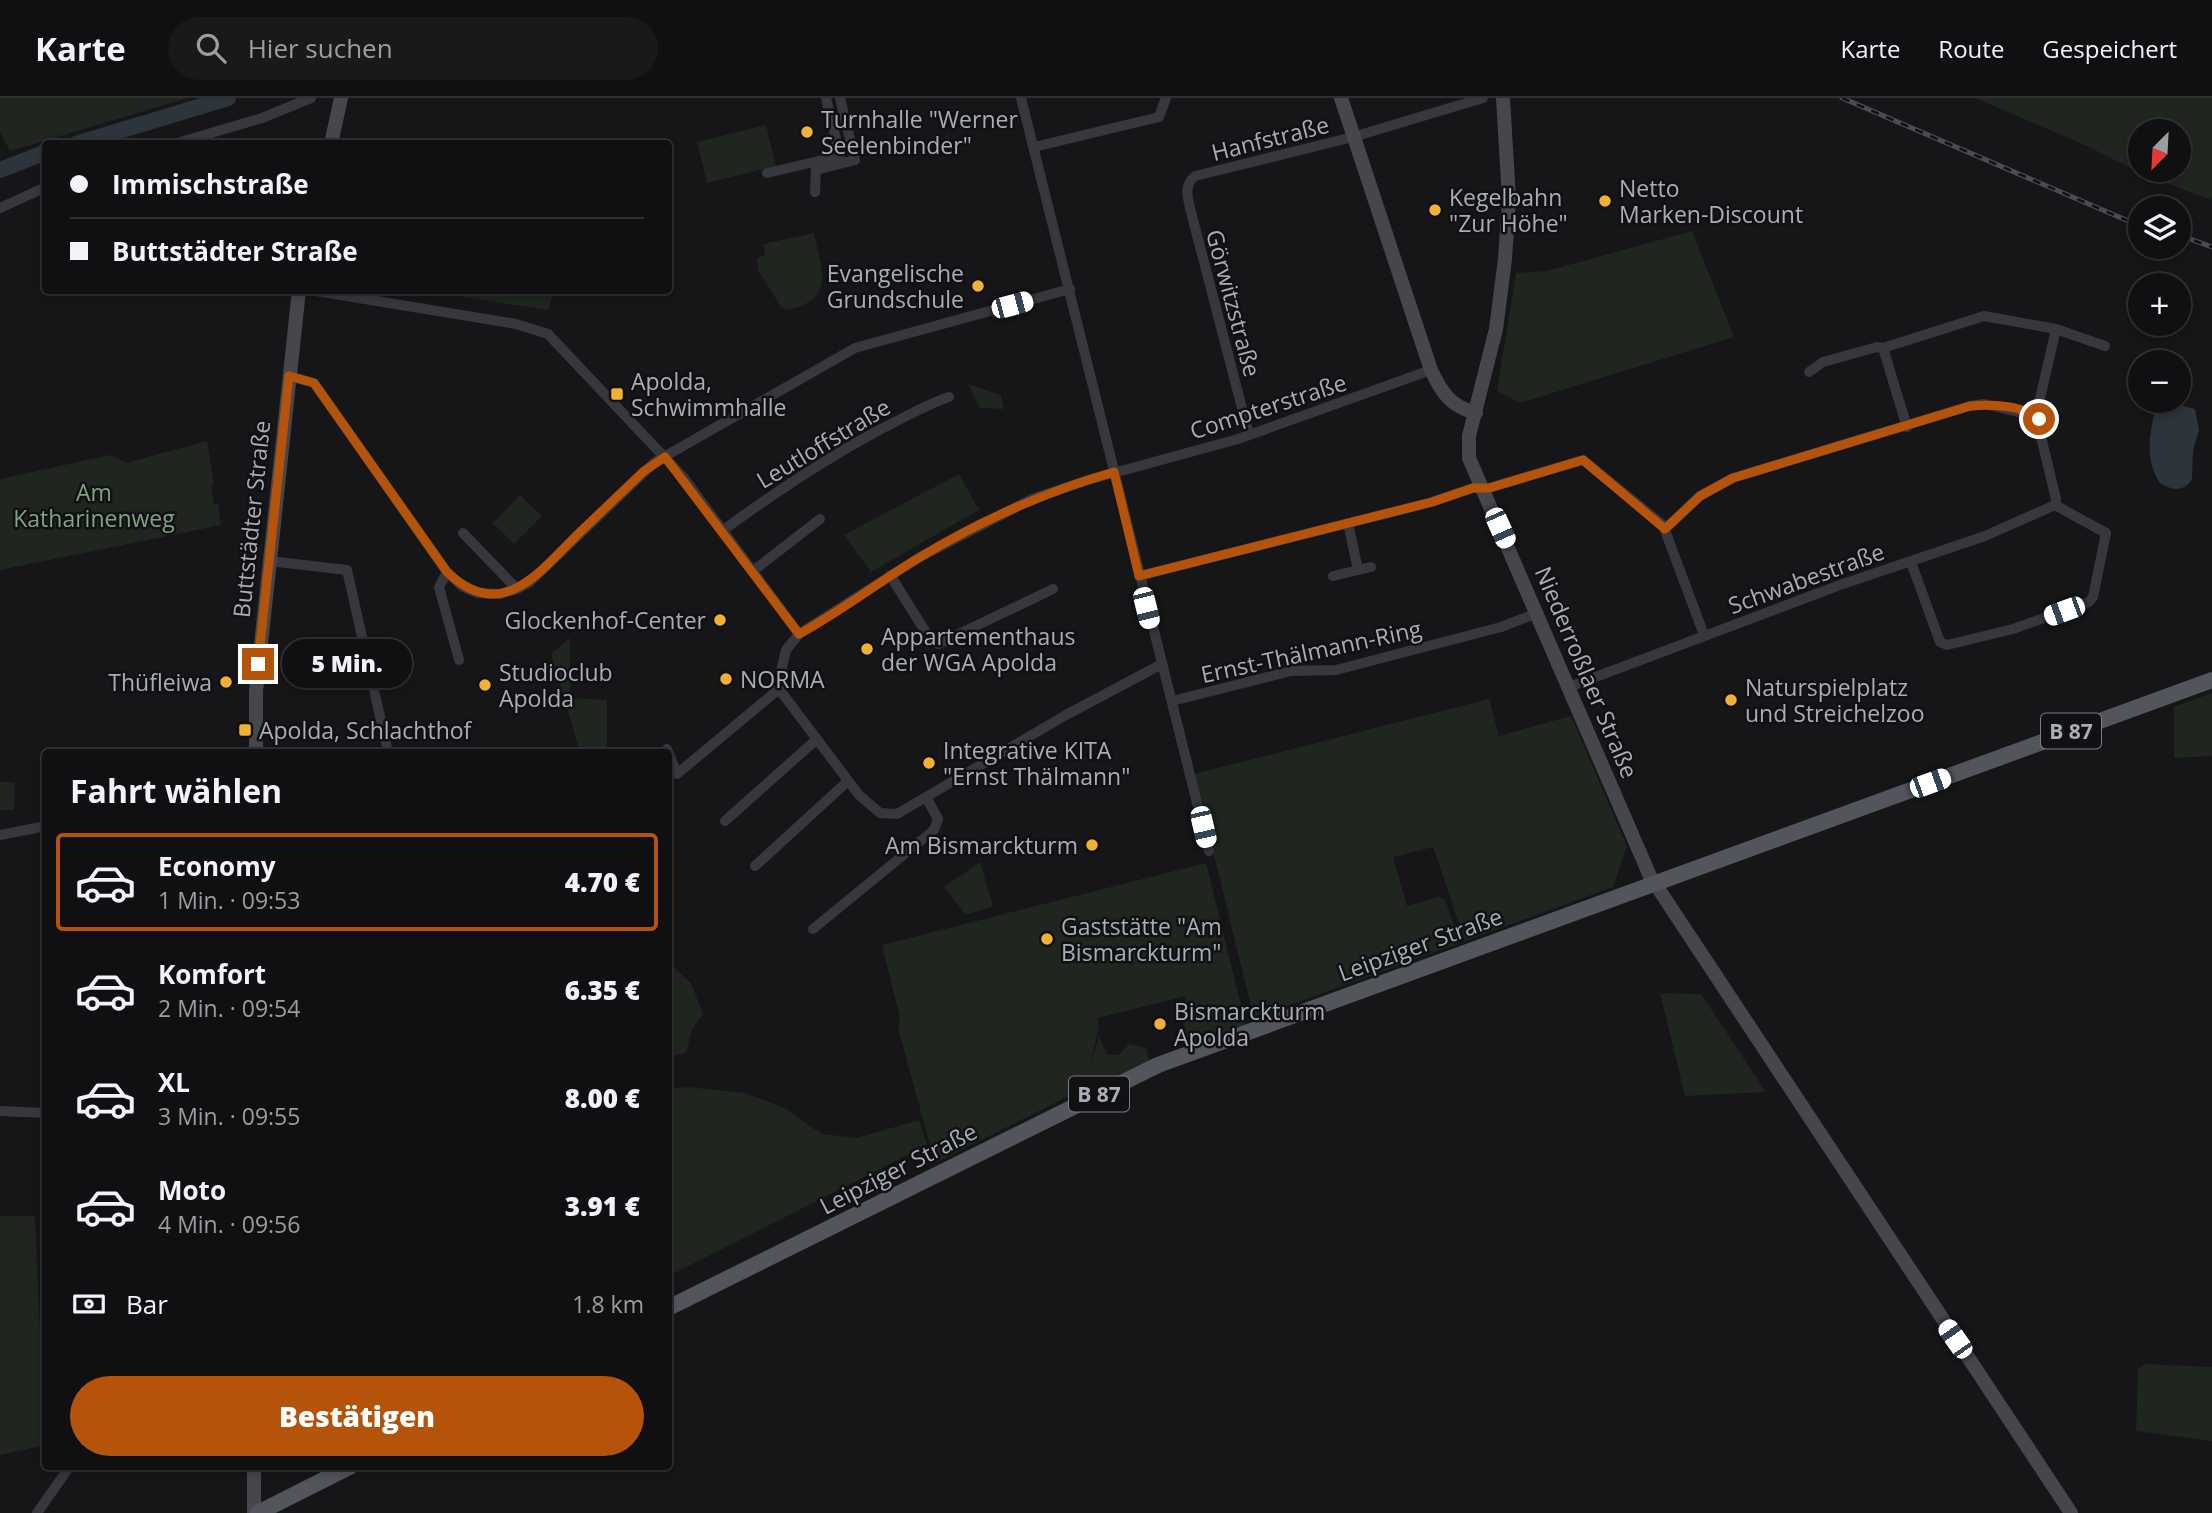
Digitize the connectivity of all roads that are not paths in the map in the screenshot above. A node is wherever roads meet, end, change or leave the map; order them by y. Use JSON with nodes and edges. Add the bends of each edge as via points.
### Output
{"nodes":[{"id":1,"x":311,"y":98,"type":"edge"},
{"id":2,"x":341,"y":98,"type":"edge"},
{"id":3,"x":826,"y":98,"type":"edge"},
{"id":4,"x":840,"y":98,"type":"edge"},
{"id":5,"x":1021,"y":98,"type":"edge"},
{"id":6,"x":1166,"y":98,"type":"edge"},
{"id":7,"x":1342,"y":98,"type":"edge"},
{"id":8,"x":1483,"y":98,"type":"edge"},
{"id":9,"x":1503,"y":98,"type":"edge"},
{"id":10,"x":1353,"y":137,"type":"junction"},
{"id":11,"x":188,"y":140,"type":"edge"},
{"id":12,"x":332,"y":140,"type":"edge"},
{"id":13,"x":1034,"y":147,"type":"junction"},
{"id":14,"x":816,"y":166,"type":"junction"},
{"id":15,"x":767,"y":173,"type":"dead end"},
{"id":16,"x":1188,"y":181,"type":"joint"},
{"id":17,"x":42,"y":189,"type":"edge"},
{"id":18,"x":815,"y":192,"type":"dead end"},
{"id":19,"x":0,"y":208,"type":"edge"},
{"id":20,"x":1070,"y":289,"type":"junction"},
{"id":21,"x":299,"y":294,"type":"edge"},
{"id":22,"x":334,"y":294,"type":"edge"},
{"id":23,"x":2056,"y":329,"type":"junction"},
{"id":24,"x":2105,"y":345,"type":"dead end"},
{"id":25,"x":1883,"y":348,"type":"junction"},
{"id":26,"x":1431,"y":370,"type":"junction"},
{"id":27,"x":1809,"y":372,"type":"dead end"},
{"id":28,"x":289,"y":376,"type":"junction"},
{"id":29,"x":949,"y":397,"type":"dead end"},
{"id":30,"x":1476,"y":413,"type":"junction"},
{"id":31,"x":2036,"y":416,"type":"junction"},
{"id":32,"x":1907,"y":426,"type":"junction"},
{"id":33,"x":1249,"y":435,"type":"junction"},
{"id":34,"x":665,"y":457,"type":"junction"},
{"id":35,"x":1114,"y":472,"type":"junction"},
{"id":36,"x":1482,"y":488,"type":"junction"},
{"id":37,"x":2055,"y":505,"type":"junction"},
{"id":38,"x":820,"y":519,"type":"dead end"},
{"id":39,"x":1348,"y":523,"type":"junction"},
{"id":40,"x":1665,"y":529,"type":"junction"},
{"id":41,"x":722,"y":531,"type":"junction"},
{"id":42,"x":463,"y":533,"type":"dead end"},
{"id":43,"x":269,"y":561,"type":"junction"},
{"id":44,"x":1911,"y":562,"type":"junction"},
{"id":45,"x":1371,"y":567,"type":"dead end"},
{"id":46,"x":1358,"y":570,"type":"junction"},
{"id":47,"x":753,"y":571,"type":"junction"},
{"id":48,"x":447,"y":572,"type":"junction"},
{"id":49,"x":890,"y":575,"type":"junction"},
{"id":50,"x":1139,"y":576,"type":"junction"},
{"id":51,"x":1334,"y":576,"type":"dead end"},
{"id":52,"x":517,"y":589,"type":"junction"},
{"id":53,"x":1053,"y":589,"type":"dead end"},
{"id":54,"x":1537,"y":612,"type":"junction"},
{"id":55,"x":799,"y":634,"type":"junction"},
{"id":56,"x":1704,"y":635,"type":"junction"},
{"id":57,"x":459,"y":660,"type":"dead end"},
{"id":58,"x":1160,"y":665,"type":"junction"},
{"id":59,"x":2212,"y":680,"type":"edge"},
{"id":60,"x":1569,"y":687,"type":"junction"},
{"id":61,"x":779,"y":689,"type":"junction"},
{"id":62,"x":1172,"y":701,"type":"junction"},
{"id":63,"x":817,"y":739,"type":"junction"},
{"id":64,"x":256,"y":749,"type":"edge"},
{"id":65,"x":387,"y":749,"type":"edge"},
{"id":66,"x":672,"y":762,"type":"edge"},
{"id":67,"x":848,"y":781,"type":"junction"},
{"id":68,"x":927,"y":799,"type":"junction"},
{"id":69,"x":725,"y":821,"type":"dead end"},
{"id":70,"x":42,"y":827,"type":"edge"},
{"id":71,"x":0,"y":835,"type":"edge"},
{"id":72,"x":1209,"y":851,"type":"dead end"},
{"id":73,"x":755,"y":866,"type":"dead end"},
{"id":74,"x":1654,"y":884,"type":"junction"},
{"id":75,"x":813,"y":929,"type":"dead end"},
{"id":76,"x":0,"y":1111,"type":"edge"},
{"id":77,"x":42,"y":1113,"type":"edge"},
{"id":78,"x":672,"y":1306,"type":"edge"},
{"id":79,"x":66,"y":1470,"type":"edge"},
{"id":80,"x":254,"y":1470,"type":"edge"},
{"id":81,"x":343,"y":1470,"type":"edge"},
{"id":82,"x":37,"y":1513,"type":"edge"},
{"id":83,"x":256,"y":1513,"type":"edge"},
{"id":84,"x":2071,"y":1513,"type":"edge"}],
"edges":[{"from":1,"to":11,"type":"street"},
{"from":2,"to":12,"type":"main road"},
{"from":3,"to":14,"type":"street","via":[[840,156]]},
{"from":4,"to":14,"type":"street","via":[[855,160]]},
{"from":5,"to":13,"type":"street"},
{"from":6,"to":13,"type":"street","via":[[1159,117]]},
{"from":7,"to":10,"type":"main road"},
{"from":8,"to":10,"type":"street","name":"Hanfstraße"},
{"from":9,"to":30,"type":"main road","name":"Niederroßlaer Straße","via":[[1508,199],[1505,259],[1496,329]]},
{"from":10,"to":16,"type":"street","name":"Hanfstraße"},
{"from":10,"to":26,"type":"main road"},
{"from":13,"to":20,"type":"street"},
{"from":14,"to":15,"type":"street"},
{"from":14,"to":18,"type":"street"},
{"from":16,"to":33,"type":"street","name":"Görwitzstraße","via":[[1191,212]]},
{"from":17,"to":19,"type":"street"},
{"from":20,"to":34,"type":"street","via":[[855,348]]},
{"from":20,"to":35,"type":"street"},
{"from":21,"to":28,"type":"main road","name":"Buttstädter Straße"},
{"from":22,"to":34,"type":"street","via":[[516,324],[548,334]]},
{"from":23,"to":24,"type":"street"},
{"from":23,"to":25,"type":"street","via":[[1984,316]]},
{"from":23,"to":31,"type":"street"},
{"from":25,"to":27,"type":"street","via":[[1823,362]]},
{"from":25,"to":32,"type":"street"},
{"from":26,"to":30,"type":"main road","via":[[1446,398]]},
{"from":26,"to":33,"type":"street","name":"Compterstraße"},
{"from":28,"to":43,"type":"main road","name":"Buttstädter Straße"},
{"from":28,"to":48,"type":"street","via":[[314,383]]},
{"from":29,"to":41,"type":"street","name":"Leutloffstraße","via":[[840,451],[780,487]]},
{"from":30,"to":36,"type":"main road","name":"Niederroßlaer Straße","via":[[1468,450]]},
{"from":31,"to":32,"type":"street","via":[[1984,404]]},
{"from":31,"to":37,"type":"street"},
{"from":32,"to":40,"type":"street","via":[[1733,478],[1700,496]]},
{"from":33,"to":35,"type":"street","name":"Compterstraße"},
{"from":34,"to":41,"type":"street"},
{"from":34,"to":52,"type":"street","via":[[644,471],[530,582]]},
{"from":35,"to":49,"type":"street","via":[[1032,499]]},
{"from":35,"to":50,"type":"street"},
{"from":36,"to":39,"type":"street"},
{"from":36,"to":40,"type":"street","via":[[1583,460]]},
{"from":36,"to":54,"type":"main road","name":"Niederroßlaer Straße"},
{"from":37,"to":44,"type":"street","name":"Schwabestraße"},
{"from":37,"to":44,"type":"street","via":[[2106,533],[2094,597],[2089,602],[1947,646],[1940,642]]},
{"from":38,"to":47,"type":"street"},
{"from":39,"to":46,"type":"street"},
{"from":39,"to":50,"type":"street"},
{"from":40,"to":56,"type":"street"},
{"from":41,"to":47,"type":"street"},
{"from":42,"to":52,"type":"street"},
{"from":43,"to":64,"type":"main road","name":"Buttstädter Straße","via":[[256,691]]},
{"from":43,"to":65,"type":"street","via":[[347,570]]},
{"from":44,"to":56,"type":"street","name":"Schwabestraße"},
{"from":45,"to":46,"type":"street"},
{"from":46,"to":51,"type":"street"},
{"from":47,"to":55,"type":"street"},
{"from":48,"to":52,"type":"street","via":[[477,593]]},
{"from":48,"to":57,"type":"street","via":[[439,587]]},
{"from":49,"to":53,"type":"street","via":[[930,639],[938,644]]},
{"from":49,"to":55,"type":"street"},
{"from":50,"to":58,"type":"street"},
{"from":54,"to":60,"type":"main road","name":"Niederroßlaer Straße"},
{"from":54,"to":62,"type":"street","name":"Ernst-Thälmann-Ring","via":[[1478,634],[1336,670],[1291,671]]},
{"from":55,"to":61,"type":"street","via":[[786,650]]},
{"from":56,"to":60,"type":"street","name":"Schwabestraße"},
{"from":58,"to":62,"type":"street"},
{"from":58,"to":68,"type":"street","via":[[1066,715]]},
{"from":59,"to":74,"type":"main road","name":"Leipziger Straße","number":"B 87"},
{"from":60,"to":74,"type":"main road","name":"Niederroßlaer Straße"},
{"from":61,"to":63,"type":"street"},
{"from":61,"to":66,"type":"street","via":[[677,774]]},
{"from":62,"to":72,"type":"street"},
{"from":63,"to":67,"type":"street"},
{"from":63,"to":69,"type":"street"},
{"from":67,"to":68,"type":"street","via":[[880,813],[897,814]]},
{"from":67,"to":73,"type":"street"},
{"from":68,"to":75,"type":"street","via":[[938,819],[934,830]]},
{"from":70,"to":71,"type":"street"},
{"from":74,"to":78,"type":"main road","name":"Leipziger Straße","number":"B 87","via":[[1158,1065]]},
{"from":74,"to":84,"type":"main road","name":"Niederroßlaer Straße"},
{"from":76,"to":77,"type":"street"},
{"from":79,"to":82,"type":"street"},
{"from":80,"to":83,"type":"main road"},
{"from":81,"to":83,"type":"main road"}]}
